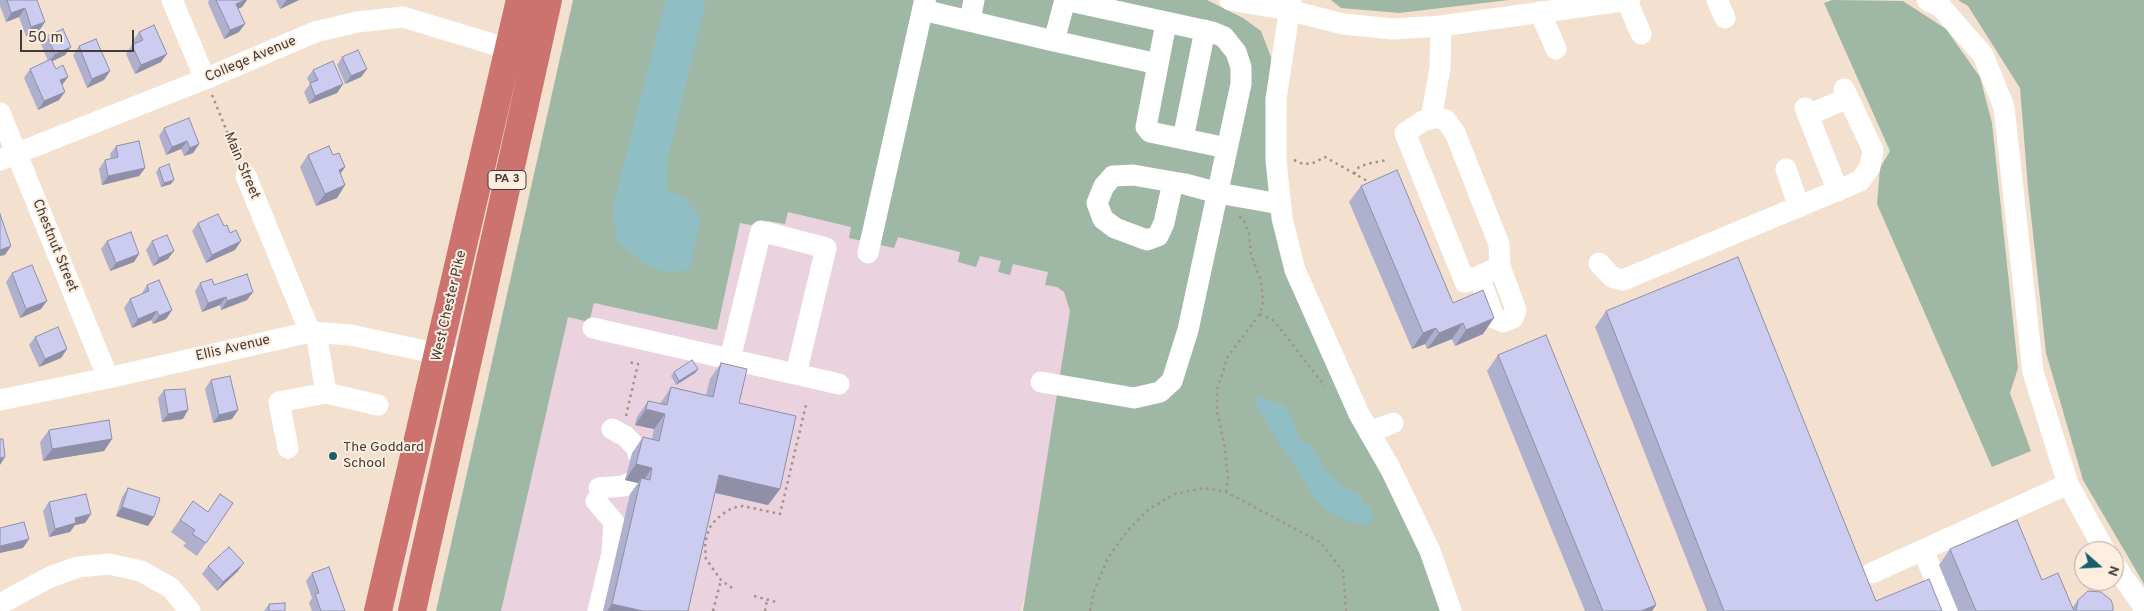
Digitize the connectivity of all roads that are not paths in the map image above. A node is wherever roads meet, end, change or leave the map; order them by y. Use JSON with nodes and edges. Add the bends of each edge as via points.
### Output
{"nodes":[{"id":1,"x":172,"y":0,"type":"edge"},
{"id":2,"x":520,"y":0,"type":"edge"},
{"id":3,"x":548,"y":0,"type":"edge"},
{"id":4,"x":974,"y":0,"type":"edge"},
{"id":5,"x":1065,"y":0,"type":"edge"},
{"id":6,"x":1230,"y":0,"type":"edge"},
{"id":7,"x":1266,"y":0,"type":"edge"},
{"id":8,"x":1624,"y":0,"type":"edge"},
{"id":9,"x":1927,"y":0,"type":"edge"},
{"id":10,"x":924,"y":1,"type":"edge"},
{"id":11,"x":1593,"y":2,"type":"edge"},
{"id":12,"x":1298,"y":6,"type":"edge"},
{"id":13,"x":402,"y":9,"type":"edge"},
{"id":14,"x":1540,"y":12,"type":"junction"},
{"id":15,"x":970,"y":20,"type":"junction"},
{"id":16,"x":1166,"y":23,"type":"junction"},
{"id":17,"x":1441,"y":26,"type":"junction"},
{"id":18,"x":1205,"y":30,"type":"junction"},
{"id":19,"x":1641,"y":34,"type":"dead end"},
{"id":20,"x":1054,"y":41,"type":"junction"},
{"id":21,"x":509,"y":49,"type":"junction"},
{"id":22,"x":1556,"y":49,"type":"dead end"},
{"id":23,"x":1158,"y":64,"type":"junction"},
{"id":24,"x":205,"y":79,"type":"junction"},
{"id":25,"x":0,"y":113,"type":"edge"},
{"id":26,"x":1431,"y":119,"type":"junction"},
{"id":27,"x":1183,"y":139,"type":"junction"},
{"id":28,"x":1227,"y":148,"type":"junction"},
{"id":29,"x":9,"y":157,"type":"edge"},
{"id":30,"x":1786,"y":169,"type":"dead end"},
{"id":31,"x":246,"y":176,"type":"road end"},
{"id":32,"x":1173,"y":182,"type":"dead end"},
{"id":33,"x":1838,"y":190,"type":"junction"},
{"id":34,"x":1216,"y":200,"type":"junction"},
{"id":35,"x":1280,"y":204,"type":"junction"},
{"id":36,"x":1799,"y":207,"type":"junction"},
{"id":37,"x":868,"y":253,"type":"dead end"},
{"id":38,"x":1598,"y":263,"type":"dead end"},
{"id":39,"x":1500,"y":267,"type":"junction"},
{"id":40,"x":1479,"y":276,"type":"junction"},
{"id":41,"x":593,"y":328,"type":"dead end"},
{"id":42,"x":313,"y":332,"type":"junction"},
{"id":43,"x":439,"y":354,"type":"junction"},
{"id":44,"x":730,"y":359,"type":"junction"},
{"id":45,"x":466,"y":360,"type":"junction"},
{"id":46,"x":796,"y":374,"type":"junction"},
{"id":47,"x":108,"y":378,"type":"junction"},
{"id":48,"x":1041,"y":382,"type":"dead end"},
{"id":49,"x":838,"y":384,"type":"dead end"},
{"id":50,"x":326,"y":392,"type":"junction"},
{"id":51,"x":0,"y":400,"type":"edge"},
{"id":52,"x":378,"y":406,"type":"dead end"},
{"id":53,"x":1393,"y":423,"type":"dead end"},
{"id":54,"x":619,"y":424,"type":"road end"},
{"id":55,"x":1370,"y":432,"type":"junction"},
{"id":56,"x":288,"y":448,"type":"dead end"},
{"id":57,"x":638,"y":454,"type":"edge"},
{"id":58,"x":631,"y":482,"type":"dead end"},
{"id":59,"x":2068,"y":484,"type":"junction"},
{"id":60,"x":2099,"y":541,"type":"edge"},
{"id":61,"x":1923,"y":550,"type":"junction"},
{"id":62,"x":1872,"y":573,"type":"dead end"},
{"id":63,"x":2124,"y":578,"type":"edge"},
{"id":64,"x":0,"y":604,"type":"edge"},
{"id":65,"x":2144,"y":607,"type":"edge"},
{"id":66,"x":190,"y":611,"type":"edge"},
{"id":67,"x":378,"y":611,"type":"edge"},
{"id":68,"x":412,"y":611,"type":"edge"},
{"id":69,"x":598,"y":611,"type":"edge"},
{"id":70,"x":1451,"y":611,"type":"edge"},
{"id":71,"x":1948,"y":611,"type":"edge"}],
"edges":[{"from":1,"to":24,"type":"street"},
{"from":2,"to":21,"type":"highway","name":"West Chester Pike","number":"PA 3"},
{"from":3,"to":45,"type":"highway","name":"West Chester Pike","number":"PA 3"},
{"from":4,"to":15,"type":"street"},
{"from":5,"to":16,"type":"street"},
{"from":5,"to":20,"type":"street"},
{"from":6,"to":12,"type":"street"},
{"from":7,"to":12,"type":"street"},
{"from":8,"to":11,"type":"street"},
{"from":8,"to":19,"type":"street"},
{"from":9,"to":59,"type":"street","via":[[1941,7],[1983,55],[2004,107],[2033,372]]},
{"from":10,"to":15,"type":"street","via":[[931,12]]},
{"from":10,"to":37,"type":"street"},
{"from":11,"to":14,"type":"street"},
{"from":12,"to":17,"type":"street","via":[[1343,24],[1393,29]]},
{"from":12,"to":35,"type":"street","via":[[1276,100]]},
{"from":13,"to":21,"type":"street","name":"College Avenue"},
{"from":13,"to":24,"type":"street","name":"College Avenue","via":[[315,32]]},
{"from":14,"to":17,"type":"street"},
{"from":14,"to":22,"type":"street"},
{"from":15,"to":20,"type":"street"},
{"from":16,"to":18,"type":"street"},
{"from":16,"to":23,"type":"street"},
{"from":17,"to":26,"type":"street","via":[[1440,68]]},
{"from":18,"to":27,"type":"street"},
{"from":18,"to":28,"type":"street","via":[[1224,37],[1236,52],[1241,68],[1241,84]]},
{"from":20,"to":23,"type":"street"},
{"from":21,"to":43,"type":"highway","name":"West Chester Pike","number":"PA 3"},
{"from":23,"to":27,"type":"street","via":[[1146,127],[1150,132]]},
{"from":24,"to":29,"type":"street","name":"College Avenue"},
{"from":25,"to":29,"type":"street","name":"Chestnut Street"},
{"from":26,"to":39,"type":"street","via":[[1446,120],[1455,133],[1499,244]]},
{"from":26,"to":40,"type":"street","via":[[1404,134],[1465,282]]},
{"from":27,"to":28,"type":"street"},
{"from":28,"to":34,"type":"street"},
{"from":29,"to":47,"type":"street","name":"Chestnut Street"},
{"from":30,"to":36,"type":"street"},
{"from":31,"to":42,"type":"street","name":"Main Street"},
{"from":32,"to":34,"type":"street"},
{"from":33,"to":33,"type":"street","via":[[1806,112],[1846,94],[1873,150],[1870,167],[1860,181]]},
{"from":33,"to":36,"type":"street"},
{"from":34,"to":35,"type":"street"},
{"from":34,"to":48,"type":"street","via":[[1188,330],[1172,381],[1160,392],[1134,398]]},
{"from":35,"to":55,"type":"street","via":[[1295,270]]},
{"from":36,"to":38,"type":"street","via":[[1721,228],[1623,280],[1612,277]]},
{"from":39,"to":40,"type":"street"},
{"from":39,"to":40,"type":"street","via":[[1516,310],[1513,318],[1504,322],[1494,318]]},
{"from":41,"to":44,"type":"street"},
{"from":42,"to":43,"type":"street","name":"Ellis Avenue","via":[[351,335]]},
{"from":42,"to":47,"type":"street","name":"Ellis Avenue"},
{"from":42,"to":50,"type":"street","name":"Main Street"},
{"from":43,"to":45,"type":"street","name":"Ellis Avenue"},
{"from":43,"to":67,"type":"highway","name":"West Chester Pike","number":"PA 3"},
{"from":44,"to":46,"type":"street"},
{"from":44,"to":46,"type":"street","via":[[761,232],[826,248]]},
{"from":45,"to":68,"type":"highway","name":"West Chester Pike","number":"PA 3"},
{"from":46,"to":49,"type":"street"},
{"from":47,"to":51,"type":"street","name":"Ellis Avenue"},
{"from":50,"to":52,"type":"street"},
{"from":50,"to":56,"type":"street","via":[[279,402]]},
{"from":53,"to":55,"type":"street"},
{"from":54,"to":57,"type":"street"},
{"from":55,"to":70,"type":"street","via":[[1430,551]]},
{"from":58,"to":69,"type":"street","via":[[597,495],[614,522],[612,553]]},
{"from":59,"to":60,"type":"street"},
{"from":59,"to":61,"type":"street"},
{"from":61,"to":62,"type":"street"},
{"from":61,"to":71,"type":"street"},
{"from":63,"to":65,"type":"street"},
{"from":64,"to":66,"type":"street","via":[[57,574],[78,567],[109,564],[141,571],[171,588]]}]}
